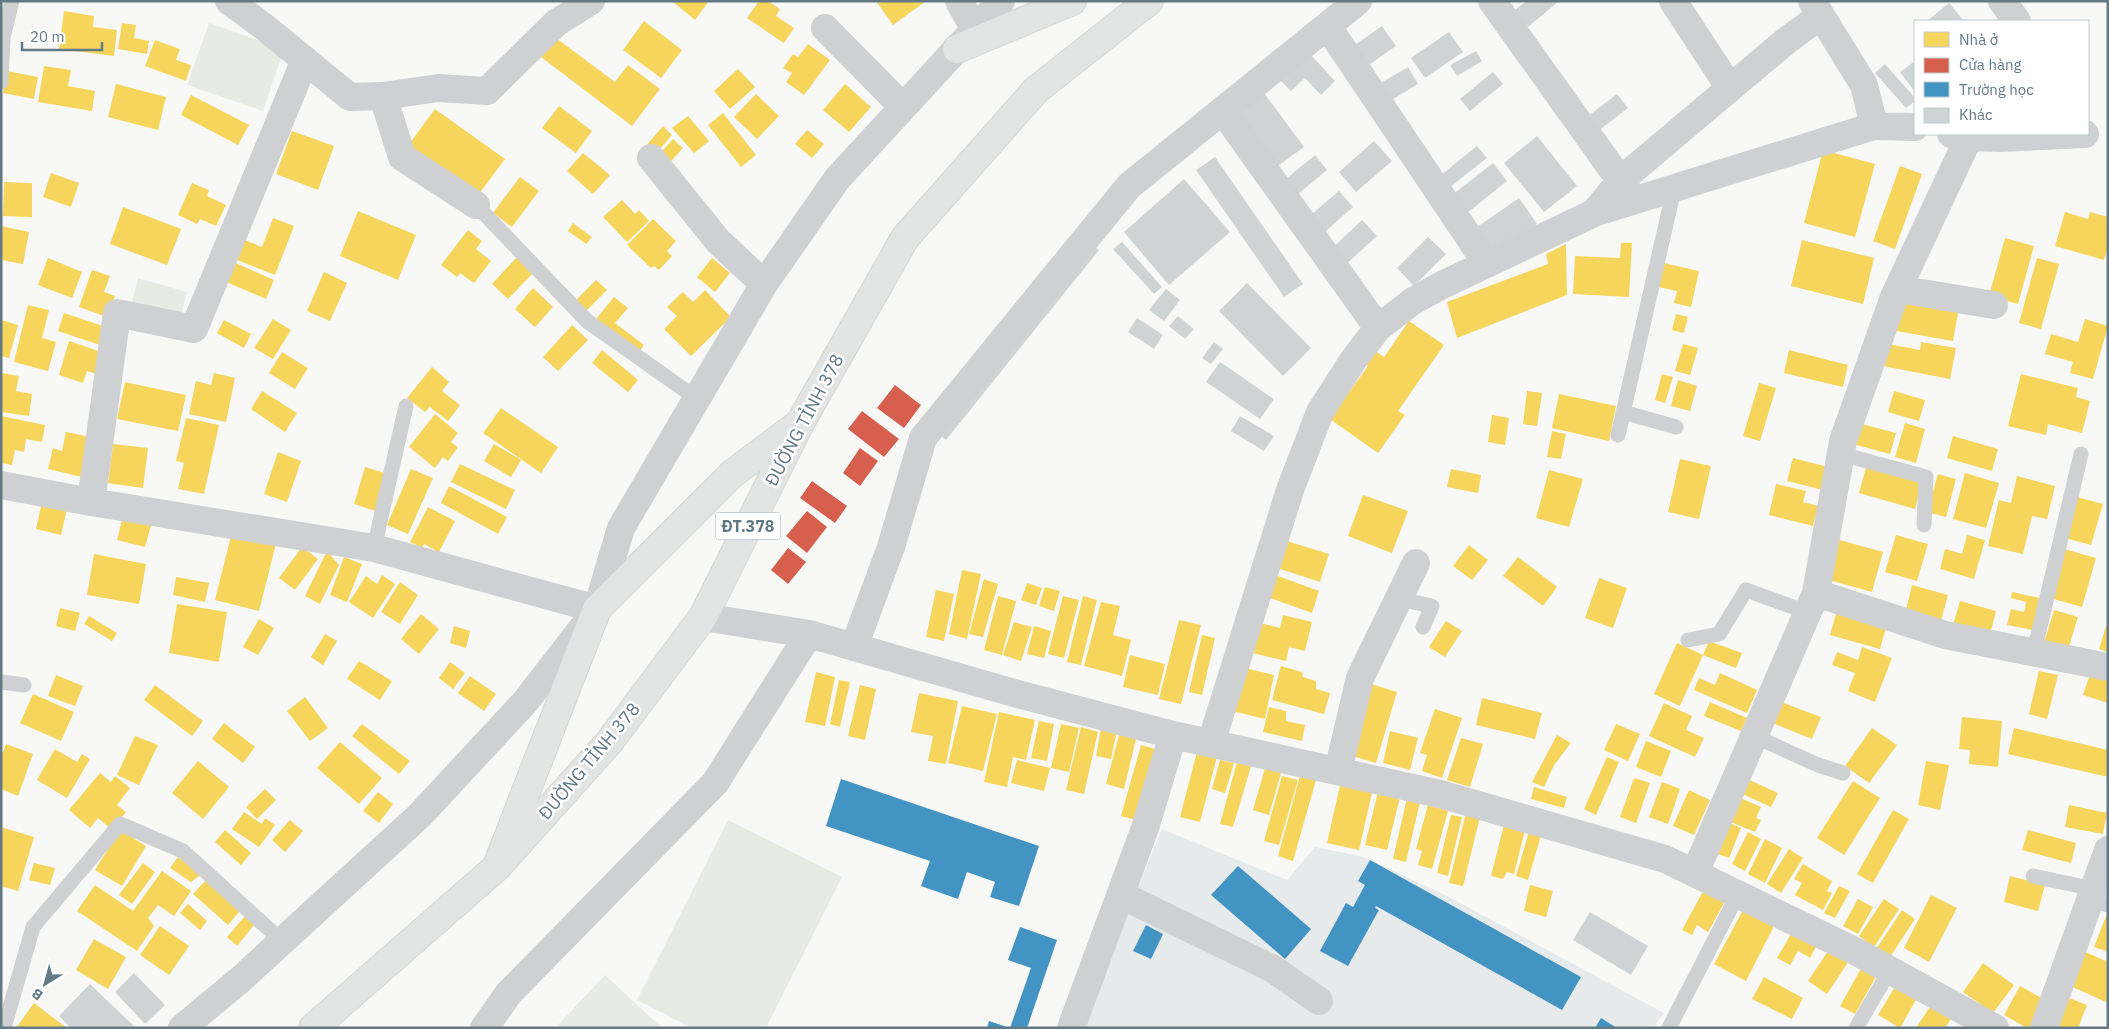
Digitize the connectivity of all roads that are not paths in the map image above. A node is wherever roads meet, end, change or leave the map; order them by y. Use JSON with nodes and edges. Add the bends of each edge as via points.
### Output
{"nodes":[{"id":1,"x":12,"y":1,"type":"edge"},
{"id":2,"x":230,"y":1,"type":"edge"},
{"id":3,"x":591,"y":1,"type":"edge"},
{"id":4,"x":960,"y":1,"type":"edge"},
{"id":5,"x":1001,"y":1,"type":"edge"},
{"id":6,"x":1072,"y":1,"type":"edge"},
{"id":7,"x":1149,"y":1,"type":"edge"},
{"id":8,"x":1358,"y":1,"type":"edge"},
{"id":9,"x":1492,"y":1,"type":"edge"},
{"id":10,"x":1673,"y":1,"type":"edge"},
{"id":11,"x":2002,"y":1,"type":"edge"},
{"id":12,"x":2028,"y":1,"type":"edge"},
{"id":13,"x":1816,"y":8,"type":"edge"},
{"id":14,"x":2016,"y":20,"type":"edge"},
{"id":15,"x":2018,"y":20,"type":"edge"},
{"id":16,"x":1328,"y":27,"type":"junction"},
{"id":17,"x":825,"y":28,"type":"dead end"},
{"id":18,"x":966,"y":39,"type":"junction"},
{"id":19,"x":305,"y":60,"type":"junction"},
{"id":20,"x":1,"y":82,"type":"edge"},
{"id":21,"x":1730,"y":88,"type":"junction"},
{"id":22,"x":382,"y":96,"type":"junction"},
{"id":23,"x":903,"y":107,"type":"junction"},
{"id":24,"x":1223,"y":111,"type":"junction"},
{"id":25,"x":1874,"y":126,"type":"junction"},
{"id":26,"x":1914,"y":127,"type":"edge"},
{"id":27,"x":2108,"y":133,"type":"edge"},
{"id":28,"x":2089,"y":134,"type":"edge"},
{"id":29,"x":1963,"y":135,"type":"edge"},
{"id":30,"x":2064,"y":135,"type":"edge"},
{"id":31,"x":651,"y":158,"type":"dead end"},
{"id":32,"x":1674,"y":189,"type":"junction"},
{"id":33,"x":1628,"y":191,"type":"junction"},
{"id":34,"x":476,"y":204,"type":"joint"},
{"id":35,"x":1487,"y":264,"type":"junction"},
{"id":36,"x":764,"y":284,"type":"junction"},
{"id":37,"x":1898,"y":289,"type":"junction"},
{"id":38,"x":1994,"y":305,"type":"dead end"},
{"id":39,"x":1378,"y":328,"type":"junction"},
{"id":40,"x":696,"y":398,"type":"junction"},
{"id":41,"x":406,"y":406,"type":"dead end"},
{"id":42,"x":1623,"y":412,"type":"junction"},
{"id":43,"x":800,"y":423,"type":"junction"},
{"id":44,"x":1676,"y":427,"type":"dead end"},
{"id":45,"x":1618,"y":435,"type":"dead end"},
{"id":46,"x":1840,"y":454,"type":"junction"},
{"id":47,"x":2081,"y":454,"type":"dead end"},
{"id":48,"x":1,"y":485,"type":"edge"},
{"id":49,"x":91,"y":502,"type":"junction"},
{"id":50,"x":1924,"y":525,"type":"dead end"},
{"id":51,"x":374,"y":548,"type":"junction"},
{"id":52,"x":1416,"y":563,"type":"dead end"},
{"id":53,"x":1399,"y":599,"type":"junction"},
{"id":54,"x":1812,"y":602,"type":"junction"},
{"id":55,"x":598,"y":609,"type":"junction"},
{"id":56,"x":703,"y":616,"type":"junction"},
{"id":57,"x":1424,"y":627,"type":"dead end"},
{"id":58,"x":809,"y":634,"type":"junction"},
{"id":59,"x":1688,"y":640,"type":"dead end"},
{"id":60,"x":854,"y":647,"type":"junction"},
{"id":61,"x":2034,"y":652,"type":"junction"},
{"id":62,"x":2108,"y":667,"type":"edge"},
{"id":63,"x":1,"y":682,"type":"edge"},
{"id":64,"x":24,"y":685,"type":"dead end"},
{"id":65,"x":1172,"y":735,"type":"junction"},
{"id":66,"x":1754,"y":736,"type":"junction"},
{"id":67,"x":1211,"y":743,"type":"junction"},
{"id":68,"x":1338,"y":771,"type":"junction"},
{"id":69,"x":1843,"y":773,"type":"dead end"},
{"id":70,"x":2108,"y":850,"type":"edge"},
{"id":71,"x":497,"y":867,"type":"junction"},
{"id":72,"x":1695,"y":873,"type":"junction"},
{"id":73,"x":2033,"y":876,"type":"dead end"},
{"id":74,"x":1738,"y":894,"type":"junction"},
{"id":75,"x":1120,"y":895,"type":"junction"},
{"id":76,"x":2097,"y":898,"type":"edge"},
{"id":77,"x":282,"y":940,"type":"junction"},
{"id":78,"x":1890,"y":970,"type":"junction"},
{"id":79,"x":1319,"y":1001,"type":"dead end"},
{"id":80,"x":4,"y":1028,"type":"edge"},
{"id":81,"x":182,"y":1028,"type":"edge"},
{"id":82,"x":313,"y":1028,"type":"edge"},
{"id":83,"x":484,"y":1028,"type":"edge"},
{"id":84,"x":1071,"y":1028,"type":"edge"},
{"id":85,"x":1669,"y":1028,"type":"edge"},
{"id":86,"x":1856,"y":1028,"type":"edge"},
{"id":87,"x":1995,"y":1028,"type":"edge"},
{"id":88,"x":2044,"y":1028,"type":"edge"}],
"edges":[{"from":1,"to":20,"type":"lane","via":[[2,38]]},
{"from":2,"to":19,"type":"street"},
{"from":3,"to":22,"type":"street","via":[[556,23],[487,92],[438,88]]},
{"from":4,"to":18,"type":"street"},
{"from":5,"to":18,"type":"street"},
{"from":6,"to":18,"type":"main road"},
{"from":7,"to":43,"type":"main road","name":"ĐƯỜNG TỈNH 378","number":"ĐT.378","via":[[1036,90],[905,238]]},
{"from":8,"to":16,"type":"street"},
{"from":9,"to":33,"type":"street"},
{"from":10,"to":21,"type":"street"},
{"from":11,"to":14,"type":"street"},
{"from":12,"to":15,"type":"street"},
{"from":13,"to":21,"type":"street","via":[[1786,41]]},
{"from":13,"to":25,"type":"street","via":[[1864,85]]},
{"from":16,"to":24,"type":"street"},
{"from":16,"to":35,"type":"street"},
{"from":17,"to":23,"type":"street"},
{"from":18,"to":23,"type":"street"},
{"from":19,"to":22,"type":"street","via":[[350,97]]},
{"from":19,"to":49,"type":"street","via":[[194,329],[117,313]]},
{"from":21,"to":33,"type":"street"},
{"from":22,"to":34,"type":"street","via":[[402,157]]},
{"from":23,"to":36,"type":"street","via":[[837,179]]},
{"from":24,"to":39,"type":"street"},
{"from":24,"to":60,"type":"street","via":[[1129,186],[923,438],[891,547]]},
{"from":25,"to":26,"type":"street"},
{"from":25,"to":32,"type":"street"},
{"from":27,"to":28,"type":"street"},
{"from":29,"to":30,"type":"street","via":[[2000,138]]},
{"from":29,"to":37,"type":"street"},
{"from":31,"to":36,"type":"street","via":[[718,241]]},
{"from":32,"to":33,"type":"street"},
{"from":32,"to":42,"type":"lane"},
{"from":33,"to":35,"type":"street","via":[[1594,213]]},
{"from":34,"to":40,"type":"lane","via":[[587,321]]},
{"from":35,"to":39,"type":"street","via":[[1413,301]]},
{"from":36,"to":40,"type":"street"},
{"from":37,"to":38,"type":"street"},
{"from":37,"to":46,"type":"street"},
{"from":39,"to":67,"type":"street","via":[[1354,358],[1320,412],[1290,490]]},
{"from":40,"to":55,"type":"street","via":[[621,528]]},
{"from":41,"to":51,"type":"lane"},
{"from":42,"to":44,"type":"lane"},
{"from":42,"to":45,"type":"lane"},
{"from":43,"to":55,"type":"main road","via":[[732,474]]},
{"from":43,"to":56,"type":"main road","name":"ĐƯỜNG TỈNH 378","number":"ĐT.378"},
{"from":46,"to":50,"type":"lane","via":[[1926,477]]},
{"from":46,"to":54,"type":"street"},
{"from":47,"to":61,"type":"lane"},
{"from":48,"to":49,"type":"street"},
{"from":49,"to":51,"type":"street"},
{"from":51,"to":55,"type":"street"},
{"from":52,"to":53,"type":"street"},
{"from":53,"to":57,"type":"lane","via":[[1432,606]]},
{"from":53,"to":68,"type":"street","via":[[1360,678]]},
{"from":54,"to":59,"type":"lane","via":[[1746,590],[1719,634]]},
{"from":54,"to":61,"type":"street","via":[[1945,635]]},
{"from":54,"to":66,"type":"street"},
{"from":55,"to":71,"type":"main road"},
{"from":55,"to":77,"type":"street","via":[[525,702],[420,815]]},
{"from":56,"to":58,"type":"street"},
{"from":56,"to":71,"type":"main road","name":"ĐƯỜNG TỈNH 378","number":"ĐT.378","via":[[610,741]]},
{"from":58,"to":60,"type":"street"},
{"from":58,"to":83,"type":"street","via":[[715,783],[509,993]]},
{"from":60,"to":65,"type":"street"},
{"from":61,"to":62,"type":"street"},
{"from":63,"to":64,"type":"lane"},
{"from":65,"to":67,"type":"street"},
{"from":65,"to":75,"type":"street","via":[[1145,828]]},
{"from":66,"to":69,"type":"lane"},
{"from":66,"to":72,"type":"street"},
{"from":67,"to":68,"type":"street"},
{"from":68,"to":72,"type":"street","via":[[1449,796],[1665,858]]},
{"from":70,"to":76,"type":"street"},
{"from":71,"to":82,"type":"main road","name":"ĐƯỜNG TỈNH 378","number":"ĐT.378"},
{"from":72,"to":74,"type":"street"},
{"from":73,"to":76,"type":"lane"},
{"from":74,"to":78,"type":"street"},
{"from":74,"to":85,"type":"lane"},
{"from":75,"to":79,"type":"street","via":[[1273,969]]},
{"from":75,"to":84,"type":"street"},
{"from":76,"to":88,"type":"street"},
{"from":77,"to":80,"type":"lane","via":[[183,851],[120,824],[33,927]]},
{"from":77,"to":81,"type":"street"},
{"from":78,"to":86,"type":"lane"},
{"from":78,"to":87,"type":"street"}]}
